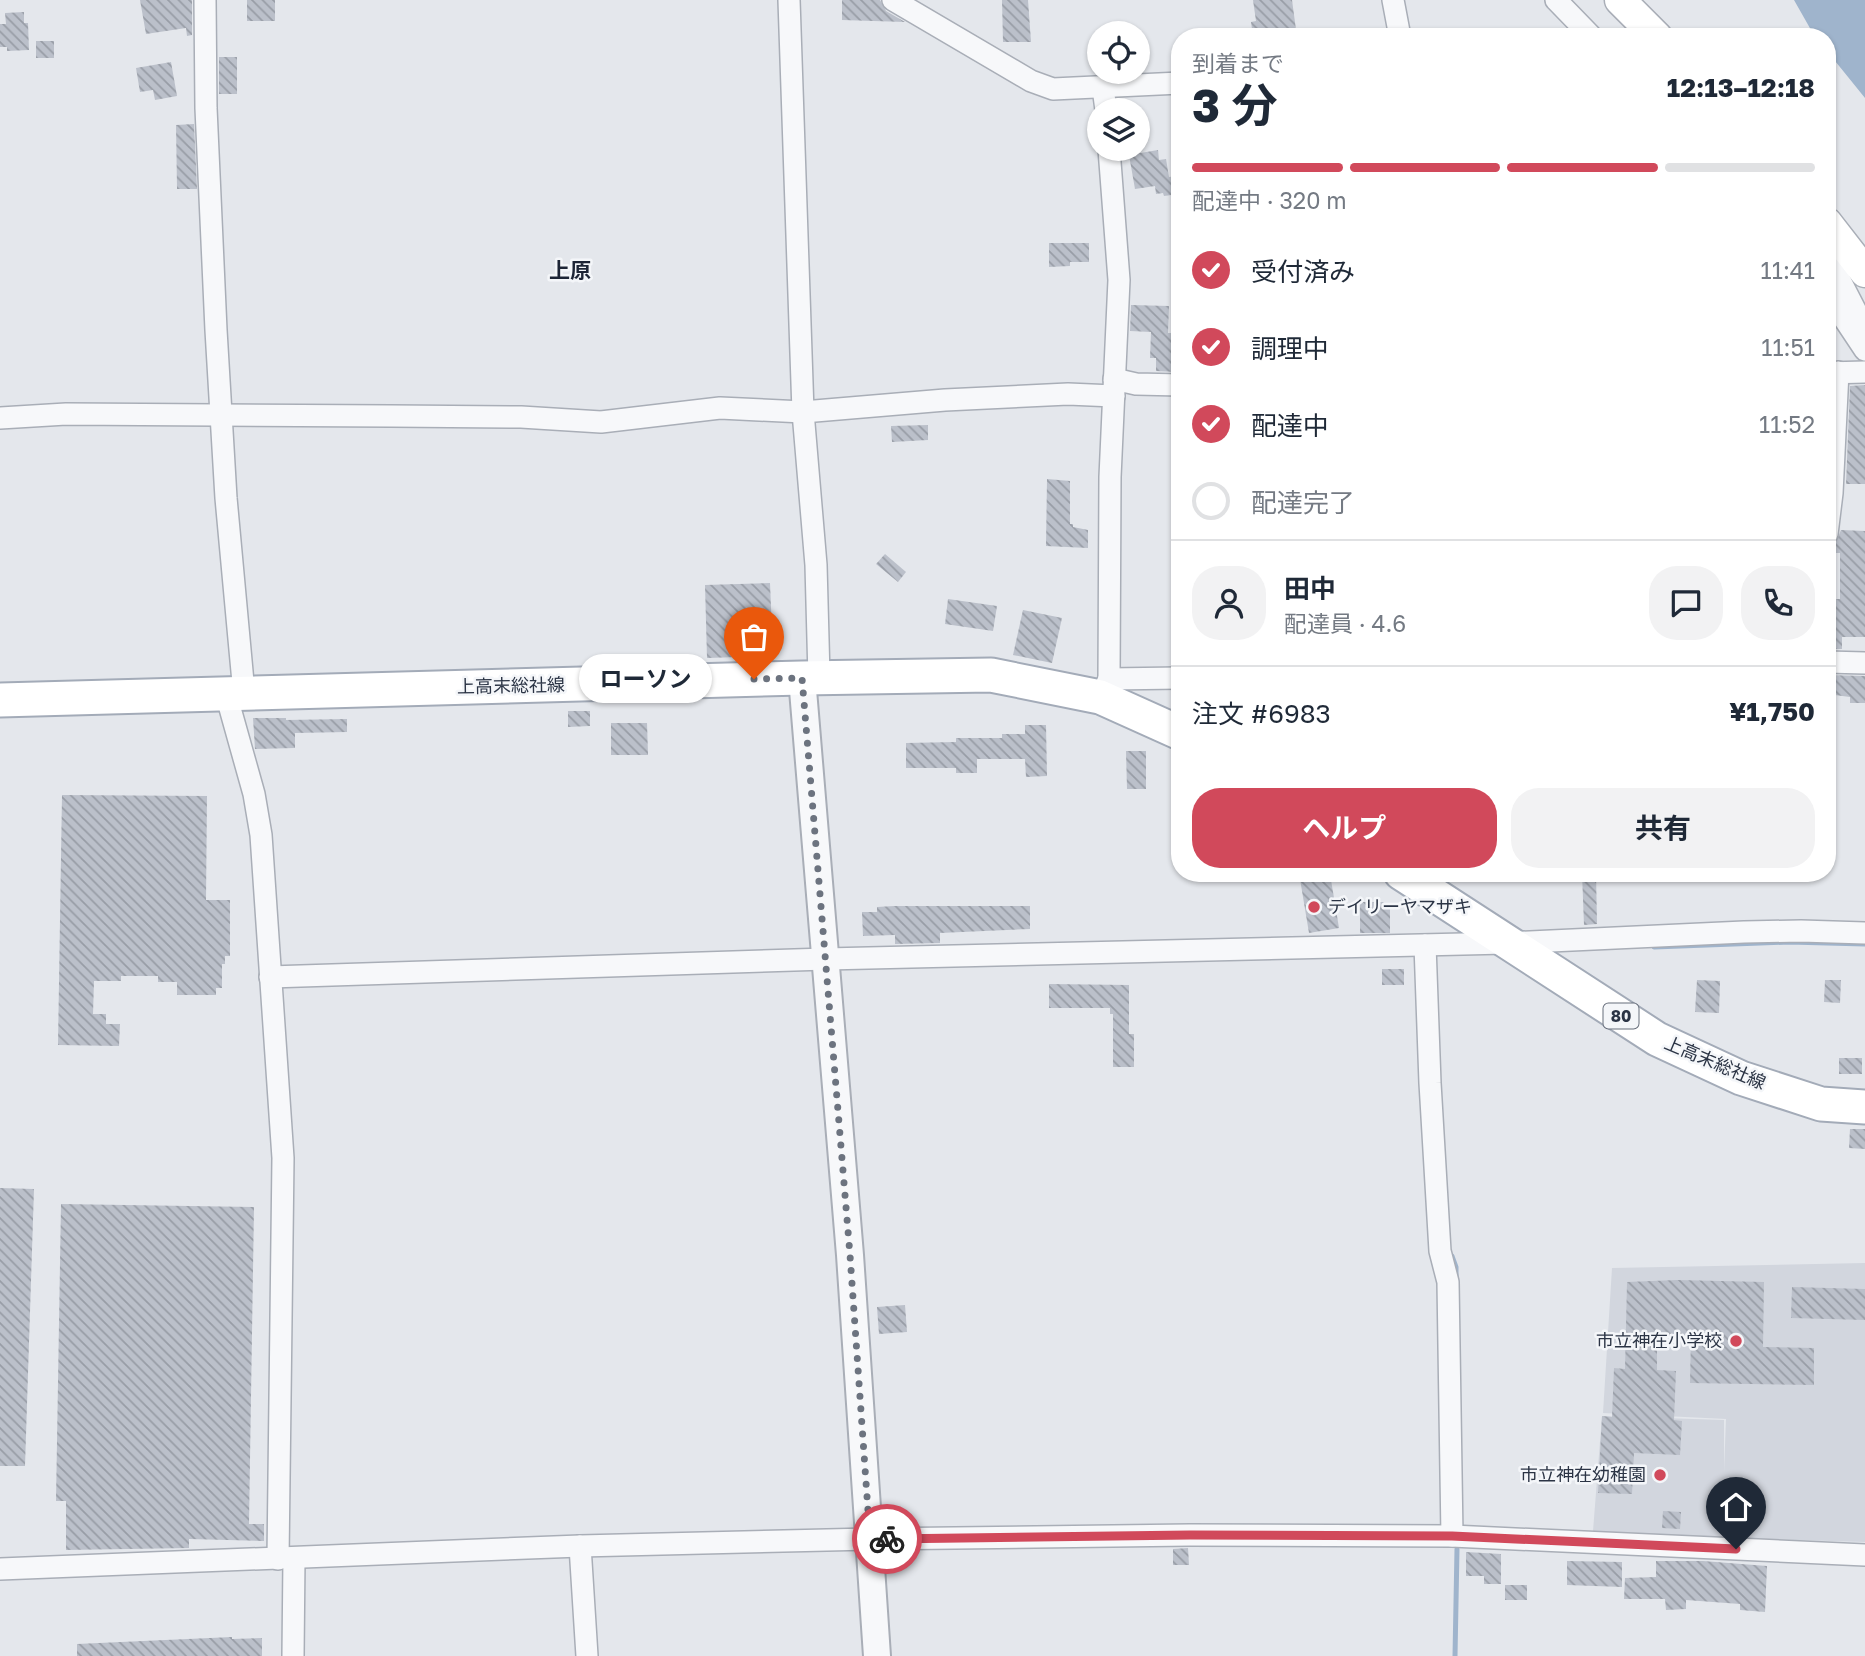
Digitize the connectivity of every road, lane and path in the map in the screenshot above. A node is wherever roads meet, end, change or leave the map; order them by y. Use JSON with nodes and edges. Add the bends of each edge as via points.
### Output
{"nodes":[{"id":1,"x":205,"y":0,"type":"edge"},
{"id":2,"x":789,"y":0,"type":"edge"},
{"id":3,"x":893,"y":0,"type":"edge"},
{"id":4,"x":1393,"y":0,"type":"edge"},
{"id":5,"x":1556,"y":0,"type":"edge"},
{"id":6,"x":1619,"y":0,"type":"edge"},
{"id":7,"x":1398,"y":28,"type":"edge"},
{"id":8,"x":1583,"y":28,"type":"edge"},
{"id":9,"x":1648,"y":28,"type":"edge"},
{"id":10,"x":1171,"y":84,"type":"edge"},
{"id":11,"x":1103,"y":88,"type":"junction"},
{"id":12,"x":1104,"y":98,"type":"edge"},
{"id":13,"x":1110,"y":161,"type":"edge"},
{"id":14,"x":1836,"y":235,"type":"edge"},
{"id":15,"x":1865,"y":272,"type":"edge"},
{"id":16,"x":1836,"y":273,"type":"edge"},
{"id":17,"x":1836,"y":306,"type":"edge"},
{"id":18,"x":1865,"y":329,"type":"edge"},
{"id":19,"x":1865,"y":350,"type":"edge"},
{"id":20,"x":1836,"y":372,"type":"edge"},
{"id":21,"x":1865,"y":372,"type":"edge"},
{"id":22,"x":1171,"y":385,"type":"edge"},
{"id":23,"x":1114,"y":387,"type":"junction"},
{"id":24,"x":803,"y":412,"type":"junction"},
{"id":25,"x":223,"y":416,"type":"junction"},
{"id":26,"x":0,"y":418,"type":"edge"},
{"id":27,"x":1836,"y":662,"type":"edge"},
{"id":28,"x":1865,"y":663,"type":"edge"},
{"id":29,"x":811,"y":678,"type":"junction"},
{"id":30,"x":1171,"y":679,"type":"edge"},
{"id":31,"x":1105,"y":688,"type":"junction"},
{"id":32,"x":235,"y":694,"type":"junction"},
{"id":33,"x":0,"y":700,"type":"edge"},
{"id":34,"x":1171,"y":728,"type":"edge"},
{"id":35,"x":1414,"y":882,"type":"edge"},
{"id":36,"x":1865,"y":933,"type":"edge"},
{"id":37,"x":1506,"y":943,"type":"junction"},
{"id":38,"x":1425,"y":945,"type":"junction"},
{"id":39,"x":826,"y":959,"type":"junction"},
{"id":40,"x":270,"y":976,"type":"junction"},
{"id":41,"x":1865,"y":1107,"type":"edge"},
{"id":42,"x":1452,"y":1536,"type":"junction"},
{"id":43,"x":870,"y":1539,"type":"junction"},
{"id":44,"x":580,"y":1546,"type":"junction"},
{"id":45,"x":1865,"y":1555,"type":"edge"},
{"id":46,"x":286,"y":1559,"type":"junction"},
{"id":47,"x":0,"y":1569,"type":"edge"},
{"id":48,"x":293,"y":1656,"type":"edge"},
{"id":49,"x":587,"y":1656,"type":"edge"},
{"id":50,"x":877,"y":1656,"type":"edge"}],
"edges":[{"from":1,"to":25,"type":"street"},
{"from":2,"to":24,"type":"street"},
{"from":3,"to":11,"type":"street","via":[[1031,81],[1053,89]]},
{"from":4,"to":7,"type":"street"},
{"from":5,"to":8,"type":"street"},
{"from":6,"to":9,"type":"main road"},
{"from":10,"to":11,"type":"street"},
{"from":11,"to":12,"type":"street"},
{"from":13,"to":23,"type":"street","via":[[1119,280]]},
{"from":14,"to":15,"type":"main road"},
{"from":16,"to":18,"type":"street"},
{"from":17,"to":19,"type":"street"},
{"from":20,"to":21,"type":"street"},
{"from":22,"to":23,"type":"street"},
{"from":23,"to":24,"type":"street"},
{"from":23,"to":31,"type":"street"},
{"from":24,"to":25,"type":"street","via":[[720,408],[601,422],[521,417]]},
{"from":24,"to":29,"type":"street","via":[[816,565]]},
{"from":25,"to":26,"type":"street"},
{"from":25,"to":32,"type":"street"},
{"from":27,"to":28,"type":"street"},
{"from":29,"to":31,"type":"main road","name":"上高末総社線","via":[[991,675]]},
{"from":29,"to":32,"type":"main road","name":"上高末総社線"},
{"from":29,"to":39,"type":"street"},
{"from":30,"to":31,"type":"street"},
{"from":31,"to":34,"type":"main road","name":"上高末総社線"},
{"from":32,"to":33,"type":"main road","name":"上高末総社線"},
{"from":32,"to":40,"type":"street","via":[[261,835]]},
{"from":35,"to":37,"type":"main road","name":"上高末総社線","number":"80"},
{"from":36,"to":37,"type":"street","via":[[1755,932]]},
{"from":37,"to":38,"type":"street"},
{"from":37,"to":41,"type":"main road","name":"上高末総社線","number":"80","via":[[1657,1039],[1733,1075],[1821,1104]]},
{"from":38,"to":39,"type":"street"},
{"from":38,"to":42,"type":"street","via":[[1440,1251],[1448,1282]]},
{"from":39,"to":40,"type":"street"},
{"from":39,"to":43,"type":"street"},
{"from":40,"to":46,"type":"street","via":[[284,1158]]},
{"from":42,"to":43,"type":"street"},
{"from":42,"to":45,"type":"street"},
{"from":43,"to":44,"type":"street"},
{"from":43,"to":50,"type":"street"},
{"from":44,"to":46,"type":"street"},
{"from":44,"to":49,"type":"street"},
{"from":46,"to":47,"type":"street"},
{"from":46,"to":48,"type":"street"}]}
